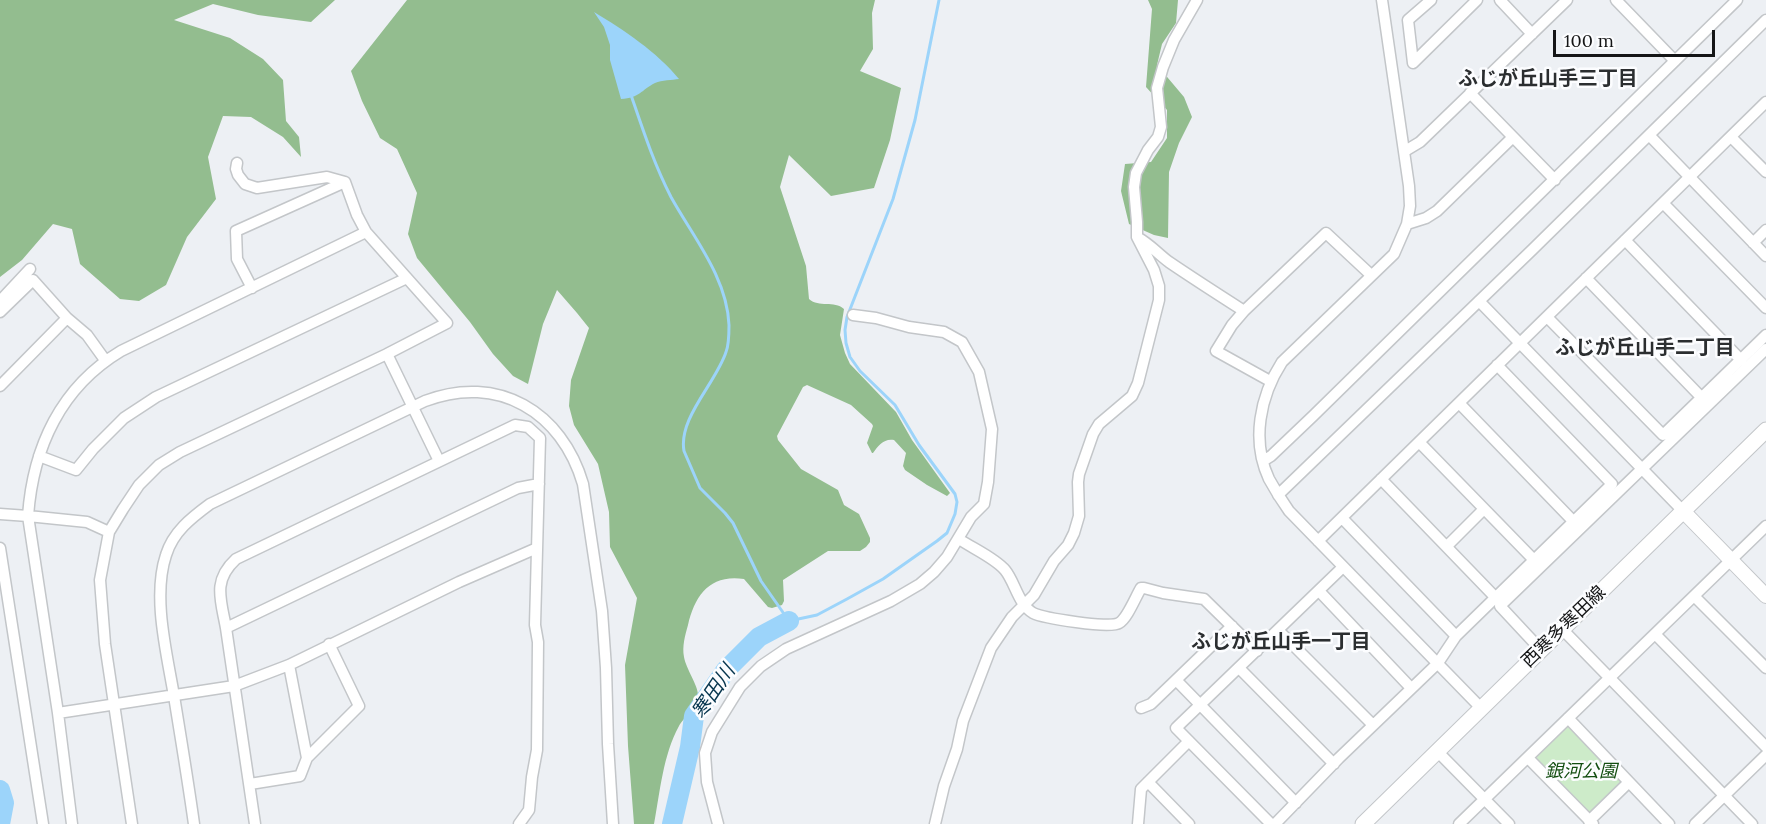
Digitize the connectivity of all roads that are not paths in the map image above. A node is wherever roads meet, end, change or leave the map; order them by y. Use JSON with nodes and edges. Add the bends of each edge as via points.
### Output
{"nodes":[{"id":1,"x":1197,"y":0,"type":"edge"},
{"id":2,"x":1383,"y":0,"type":"edge"},
{"id":3,"x":1431,"y":0,"type":"edge"},
{"id":4,"x":1478,"y":0,"type":"edge"},
{"id":5,"x":1500,"y":0,"type":"edge"},
{"id":6,"x":1567,"y":0,"type":"edge"},
{"id":7,"x":1616,"y":0,"type":"edge"},
{"id":8,"x":1737,"y":0,"type":"edge"},
{"id":9,"x":1766,"y":20,"type":"edge"},
{"id":10,"x":1532,"y":34,"type":"junction"},
{"id":11,"x":1675,"y":61,"type":"junction"},
{"id":12,"x":1470,"y":93,"type":"junction"},
{"id":13,"x":1766,"y":102,"type":"edge"},
{"id":14,"x":1649,"y":135,"type":"junction"},
{"id":15,"x":1731,"y":136,"type":"junction"},
{"id":16,"x":1513,"y":137,"type":"junction"},
{"id":17,"x":1405,"y":151,"type":"junction"},
{"id":18,"x":237,"y":163,"type":"dead end"},
{"id":19,"x":1766,"y":172,"type":"edge"},
{"id":20,"x":1689,"y":178,"type":"junction"},
{"id":21,"x":1555,"y":180,"type":"junction"},
{"id":22,"x":345,"y":182,"type":"junction"},
{"id":23,"x":1663,"y":203,"type":"junction"},
{"id":24,"x":1407,"y":224,"type":"junction"},
{"id":25,"x":1766,"y":230,"type":"edge"},
{"id":26,"x":366,"y":232,"type":"junction"},
{"id":27,"x":1137,"y":237,"type":"junction"},
{"id":28,"x":1625,"y":240,"type":"junction"},
{"id":29,"x":1753,"y":243,"type":"junction"},
{"id":30,"x":1766,"y":256,"type":"edge"},
{"id":31,"x":30,"y":269,"type":"dead end"},
{"id":32,"x":1371,"y":275,"type":"junction"},
{"id":33,"x":407,"y":278,"type":"junction"},
{"id":34,"x":1586,"y":278,"type":"junction"},
{"id":35,"x":252,"y":288,"type":"junction"},
{"id":36,"x":0,"y":301,"type":"edge"},
{"id":37,"x":1479,"y":301,"type":"junction"},
{"id":38,"x":1766,"y":308,"type":"edge"},
{"id":39,"x":1244,"y":310,"type":"junction"},
{"id":40,"x":0,"y":312,"type":"edge"},
{"id":41,"x":853,"y":315,"type":"dead end"},
{"id":42,"x":1547,"y":317,"type":"junction"},
{"id":43,"x":67,"y":318,"type":"junction"},
{"id":44,"x":1766,"y":335,"type":"edge"},
{"id":45,"x":1521,"y":343,"type":"junction"},
{"id":46,"x":1766,"y":349,"type":"edge"},
{"id":47,"x":387,"y":354,"type":"junction"},
{"id":48,"x":105,"y":360,"type":"junction"},
{"id":49,"x":1741,"y":360,"type":"junction"},
{"id":50,"x":1497,"y":365,"type":"junction"},
{"id":51,"x":1270,"y":381,"type":"junction"},
{"id":52,"x":0,"y":386,"type":"edge"},
{"id":53,"x":1702,"y":398,"type":"junction"},
{"id":54,"x":1459,"y":403,"type":"junction"},
{"id":55,"x":413,"y":407,"type":"junction"},
{"id":56,"x":1766,"y":430,"type":"edge"},
{"id":57,"x":1419,"y":442,"type":"junction"},
{"id":58,"x":39,"y":456,"type":"junction"},
{"id":59,"x":439,"y":461,"type":"junction"},
{"id":60,"x":1263,"y":461,"type":"junction"},
{"id":61,"x":1642,"y":469,"type":"junction"},
{"id":62,"x":1382,"y":479,"type":"junction"},
{"id":63,"x":538,"y":484,"type":"junction"},
{"id":64,"x":1278,"y":495,"type":"junction"},
{"id":65,"x":1484,"y":509,"type":"junction"},
{"id":66,"x":1683,"y":511,"type":"junction"},
{"id":67,"x":0,"y":514,"type":"edge"},
{"id":68,"x":28,"y":516,"type":"junction"},
{"id":69,"x":1342,"y":518,"type":"junction"},
{"id":70,"x":1574,"y":522,"type":"junction"},
{"id":71,"x":1766,"y":526,"type":"edge"},
{"id":72,"x":109,"y":532,"type":"junction"},
{"id":73,"x":959,"y":539,"type":"junction"},
{"id":74,"x":1318,"y":541,"type":"junction"},
{"id":75,"x":1447,"y":546,"type":"junction"},
{"id":76,"x":0,"y":548,"type":"edge"},
{"id":77,"x":537,"y":548,"type":"junction"},
{"id":78,"x":1534,"y":560,"type":"junction"},
{"id":79,"x":1731,"y":560,"type":"junction"},
{"id":80,"x":1343,"y":567,"type":"junction"},
{"id":81,"x":1319,"y":591,"type":"junction"},
{"id":82,"x":1694,"y":596,"type":"junction"},
{"id":83,"x":1766,"y":596,"type":"edge"},
{"id":84,"x":1496,"y":598,"type":"junction"},
{"id":85,"x":1025,"y":604,"type":"junction"},
{"id":86,"x":1232,"y":626,"type":"junction"},
{"id":87,"x":226,"y":628,"type":"junction"},
{"id":88,"x":1562,"y":629,"type":"junction"},
{"id":89,"x":1278,"y":630,"type":"junction"},
{"id":90,"x":1655,"y":634,"type":"junction"},
{"id":91,"x":1456,"y":636,"type":"junction"},
{"id":92,"x":329,"y":644,"type":"junction"},
{"id":93,"x":1540,"y":650,"type":"junction"},
{"id":94,"x":1257,"y":651,"type":"junction"},
{"id":95,"x":1438,"y":663,"type":"junction"},
{"id":96,"x":289,"y":665,"type":"junction"},
{"id":97,"x":1239,"y":668,"type":"junction"},
{"id":98,"x":1766,"y":668,"type":"edge"},
{"id":99,"x":1610,"y":678,"type":"junction"},
{"id":100,"x":1176,"y":680,"type":"junction"},
{"id":101,"x":234,"y":686,"type":"junction"},
{"id":102,"x":1411,"y":688,"type":"junction"},
{"id":103,"x":174,"y":696,"type":"junction"},
{"id":104,"x":114,"y":704,"type":"junction"},
{"id":105,"x":1200,"y":705,"type":"junction"},
{"id":106,"x":1141,"y":708,"type":"dead end"},
{"id":107,"x":1481,"y":708,"type":"junction"},
{"id":108,"x":58,"y":713,"type":"junction"},
{"id":109,"x":1568,"y":718,"type":"junction"},
{"id":110,"x":1373,"y":725,"type":"junction"},
{"id":111,"x":1189,"y":741,"type":"junction"},
{"id":112,"x":1766,"y":747,"type":"edge"},
{"id":113,"x":1437,"y":750,"type":"junction"},
{"id":114,"x":1766,"y":755,"type":"edge"},
{"id":115,"x":307,"y":758,"type":"junction"},
{"id":116,"x":1527,"y":758,"type":"junction"},
{"id":117,"x":1334,"y":764,"type":"junction"},
{"id":118,"x":1148,"y":782,"type":"junction"},
{"id":119,"x":1629,"y":782,"type":"junction"},
{"id":120,"x":250,"y":784,"type":"junction"},
{"id":121,"x":1724,"y":795,"type":"junction"},
{"id":122,"x":1485,"y":799,"type":"junction"},
{"id":123,"x":1296,"y":803,"type":"junction"},
{"id":124,"x":1591,"y":822,"type":"edge"},
{"id":125,"x":43,"y":824,"type":"edge"},
{"id":126,"x":72,"y":824,"type":"edge"},
{"id":127,"x":132,"y":824,"type":"edge"},
{"id":128,"x":194,"y":824,"type":"edge"},
{"id":129,"x":255,"y":824,"type":"edge"},
{"id":130,"x":519,"y":824,"type":"edge"},
{"id":131,"x":613,"y":824,"type":"edge"},
{"id":132,"x":718,"y":824,"type":"edge"},
{"id":133,"x":935,"y":824,"type":"edge"},
{"id":134,"x":1138,"y":824,"type":"edge"},
{"id":135,"x":1188,"y":824,"type":"edge"},
{"id":136,"x":1273,"y":824,"type":"edge"},
{"id":137,"x":1363,"y":824,"type":"edge"},
{"id":138,"x":1459,"y":824,"type":"edge"},
{"id":139,"x":1509,"y":824,"type":"edge"},
{"id":140,"x":1670,"y":824,"type":"edge"},
{"id":141,"x":1695,"y":824,"type":"edge"},
{"id":142,"x":1752,"y":824,"type":"edge"}],
"edges":[{"from":1,"to":27,"type":"street","via":[[1163,67],[1158,88],[1161,128],[1136,173]]},
{"from":2,"to":17,"type":"street"},
{"from":3,"to":4,"type":"street","via":[[1408,20],[1413,63]]},
{"from":5,"to":10,"type":"street"},
{"from":6,"to":10,"type":"street"},
{"from":7,"to":11,"type":"street"},
{"from":8,"to":11,"type":"street"},
{"from":9,"to":14,"type":"street"},
{"from":10,"to":12,"type":"street"},
{"from":11,"to":21,"type":"street"},
{"from":12,"to":16,"type":"street"},
{"from":12,"to":17,"type":"street","via":[[1420,142]]},
{"from":13,"to":15,"type":"street"},
{"from":14,"to":20,"type":"street"},
{"from":14,"to":37,"type":"street"},
{"from":15,"to":19,"type":"street"},
{"from":15,"to":20,"type":"street"},
{"from":16,"to":21,"type":"street"},
{"from":16,"to":24,"type":"street","via":[[1437,211]]},
{"from":17,"to":24,"type":"street","via":[[1410,206]]},
{"from":18,"to":22,"type":"street","via":[[238,175],[245,184],[257,188],[327,177]]},
{"from":20,"to":23,"type":"street"},
{"from":20,"to":29,"type":"street"},
{"from":21,"to":60,"type":"street"},
{"from":22,"to":26,"type":"street"},
{"from":22,"to":35,"type":"street","via":[[236,231],[237,259]]},
{"from":23,"to":28,"type":"street"},
{"from":23,"to":38,"type":"street"},
{"from":24,"to":32,"type":"street","via":[[1394,254]]},
{"from":25,"to":29,"type":"street"},
{"from":26,"to":33,"type":"street"},
{"from":26,"to":35,"type":"street"},
{"from":27,"to":39,"type":"street","via":[[1181,271]]},
{"from":27,"to":85,"type":"street","via":[[1155,270],[1159,293],[1138,383],[1132,396],[1093,434],[1079,474],[1080,509],[1074,533]]},
{"from":28,"to":34,"type":"street"},
{"from":28,"to":49,"type":"street"},
{"from":29,"to":30,"type":"street"},
{"from":31,"to":36,"type":"street"},
{"from":32,"to":39,"type":"street","via":[[1326,233]]},
{"from":32,"to":51,"type":"street","via":[[1282,362]]},
{"from":33,"to":47,"type":"street","via":[[447,323]]},
{"from":33,"to":58,"type":"street","via":[[156,397],[124,418],[76,470]]},
{"from":34,"to":42,"type":"street"},
{"from":34,"to":53,"type":"street"},
{"from":35,"to":48,"type":"street"},
{"from":37,"to":45,"type":"street"},
{"from":37,"to":64,"type":"street"},
{"from":39,"to":51,"type":"street","via":[[1216,351]]},
{"from":40,"to":43,"type":"street","via":[[33,280]]},
{"from":41,"to":73,"type":"street","via":[[944,332],[962,342],[979,372],[992,429],[988,482],[984,504],[971,517]]},
{"from":42,"to":45,"type":"street"},
{"from":42,"to":53,"type":"street","via":[[1663,435]]},
{"from":43,"to":48,"type":"street","via":[[87,335]]},
{"from":43,"to":52,"type":"street"},
{"from":44,"to":49,"type":"street"},
{"from":45,"to":50,"type":"street"},
{"from":45,"to":61,"type":"street"},
{"from":46,"to":61,"type":"street"},
{"from":47,"to":55,"type":"street"},
{"from":47,"to":72,"type":"street","via":[[159,465],[139,485]]},
{"from":48,"to":58,"type":"street","via":[[81,381],[63,405]]},
{"from":49,"to":53,"type":"street"},
{"from":50,"to":54,"type":"street"},
{"from":50,"to":70,"type":"street","via":[[1612,484]]},
{"from":51,"to":60,"type":"street","via":[[1260,416]]},
{"from":54,"to":57,"type":"street"},
{"from":54,"to":70,"type":"street"},
{"from":55,"to":59,"type":"street"},
{"from":55,"to":103,"type":"street","via":[[210,504],[185,523],[172,541],[161,573]]},
{"from":55,"to":131,"type":"street","via":[[436,397],[469,392],[510,398],[555,428],[573,455],[583,484],[602,611]]},
{"from":56,"to":66,"type":"main road","name":"西寒多寒田線"},
{"from":57,"to":62,"type":"street"},
{"from":57,"to":65,"type":"street"},
{"from":58,"to":68,"type":"street"},
{"from":59,"to":63,"type":"street","via":[[515,425],[528,427],[540,438]]},
{"from":59,"to":87,"type":"street","via":[[236,559],[220,580]]},
{"from":60,"to":64,"type":"street"},
{"from":61,"to":66,"type":"street"},
{"from":61,"to":93,"type":"street","via":[[1500,606]]},
{"from":62,"to":69,"type":"street"},
{"from":62,"to":75,"type":"street"},
{"from":63,"to":77,"type":"street"},
{"from":63,"to":87,"type":"street","via":[[518,488]]},
{"from":64,"to":74,"type":"street"},
{"from":65,"to":75,"type":"street"},
{"from":65,"to":78,"type":"street"},
{"from":66,"to":79,"type":"street"},
{"from":66,"to":88,"type":"main road","name":"西寒多寒田線"},
{"from":67,"to":68,"type":"street"},
{"from":68,"to":72,"type":"street","via":[[87,522]]},
{"from":68,"to":108,"type":"street"},
{"from":69,"to":74,"type":"street"},
{"from":69,"to":91,"type":"street"},
{"from":70,"to":78,"type":"street"},
{"from":71,"to":79,"type":"street"},
{"from":72,"to":104,"type":"street","via":[[100,580]]},
{"from":73,"to":85,"type":"street","via":[[1003,567]]},
{"from":73,"to":132,"type":"street","via":[[920,584],[786,649],[751,675],[720,718],[705,753],[707,782]]},
{"from":74,"to":80,"type":"street"},
{"from":75,"to":84,"type":"street"},
{"from":76,"to":125,"type":"street"},
{"from":77,"to":92,"type":"street"},
{"from":77,"to":130,"type":"street","via":[[537,750],[529,810]]},
{"from":78,"to":84,"type":"street"},
{"from":79,"to":82,"type":"street"},
{"from":79,"to":83,"type":"street"},
{"from":80,"to":81,"type":"street"},
{"from":80,"to":95,"type":"street"},
{"from":81,"to":89,"type":"street"},
{"from":81,"to":102,"type":"street"},
{"from":82,"to":90,"type":"street"},
{"from":82,"to":98,"type":"street"},
{"from":84,"to":91,"type":"street"},
{"from":85,"to":86,"type":"street","via":[[1033,613],[1047,618],[1110,626],[1122,621],[1144,588],[1204,599]]},
{"from":85,"to":133,"type":"street","via":[[991,648],[965,714]]},
{"from":86,"to":94,"type":"street"},
{"from":86,"to":100,"type":"street"},
{"from":87,"to":101,"type":"street"},
{"from":88,"to":93,"type":"main road","name":"西寒多寒田線"},
{"from":88,"to":99,"type":"street"},
{"from":89,"to":94,"type":"street"},
{"from":89,"to":110,"type":"street"},
{"from":90,"to":99,"type":"street"},
{"from":90,"to":112,"type":"street"},
{"from":91,"to":95,"type":"street"},
{"from":92,"to":96,"type":"street"},
{"from":92,"to":115,"type":"street","via":[[359,706]]},
{"from":93,"to":107,"type":"main road","name":"西寒多寒田線"},
{"from":94,"to":97,"type":"street"},
{"from":95,"to":102,"type":"street"},
{"from":95,"to":107,"type":"street"},
{"from":96,"to":101,"type":"street"},
{"from":96,"to":115,"type":"street"},
{"from":97,"to":105,"type":"street"},
{"from":97,"to":117,"type":"street"},
{"from":99,"to":109,"type":"street"},
{"from":99,"to":121,"type":"street"},
{"from":100,"to":105,"type":"street"},
{"from":100,"to":106,"type":"street","via":[[1151,704]]},
{"from":101,"to":103,"type":"street"},
{"from":101,"to":120,"type":"street"},
{"from":102,"to":110,"type":"street"},
{"from":103,"to":104,"type":"street"},
{"from":103,"to":128,"type":"street"},
{"from":104,"to":108,"type":"street"},
{"from":104,"to":127,"type":"street"},
{"from":105,"to":111,"type":"street","via":[[1176,728]]},
{"from":105,"to":123,"type":"street"},
{"from":107,"to":113,"type":"main road","name":"西寒多寒田線"},
{"from":108,"to":126,"type":"street"},
{"from":109,"to":116,"type":"street"},
{"from":109,"to":119,"type":"street"},
{"from":110,"to":117,"type":"street"},
{"from":111,"to":118,"type":"street"},
{"from":111,"to":136,"type":"street"},
{"from":113,"to":122,"type":"street"},
{"from":113,"to":137,"type":"main road","name":"西寒多寒田線"},
{"from":114,"to":121,"type":"street"},
{"from":115,"to":120,"type":"street","via":[[300,776]]},
{"from":116,"to":122,"type":"street"},
{"from":116,"to":124,"type":"street"},
{"from":117,"to":123,"type":"street"},
{"from":118,"to":134,"type":"street","via":[[1141,789]]},
{"from":118,"to":135,"type":"street"},
{"from":119,"to":124,"type":"street"},
{"from":119,"to":140,"type":"street"},
{"from":120,"to":129,"type":"street"},
{"from":121,"to":141,"type":"street"},
{"from":121,"to":142,"type":"street"},
{"from":122,"to":138,"type":"street"},
{"from":122,"to":139,"type":"street"},
{"from":123,"to":136,"type":"street"}]}
